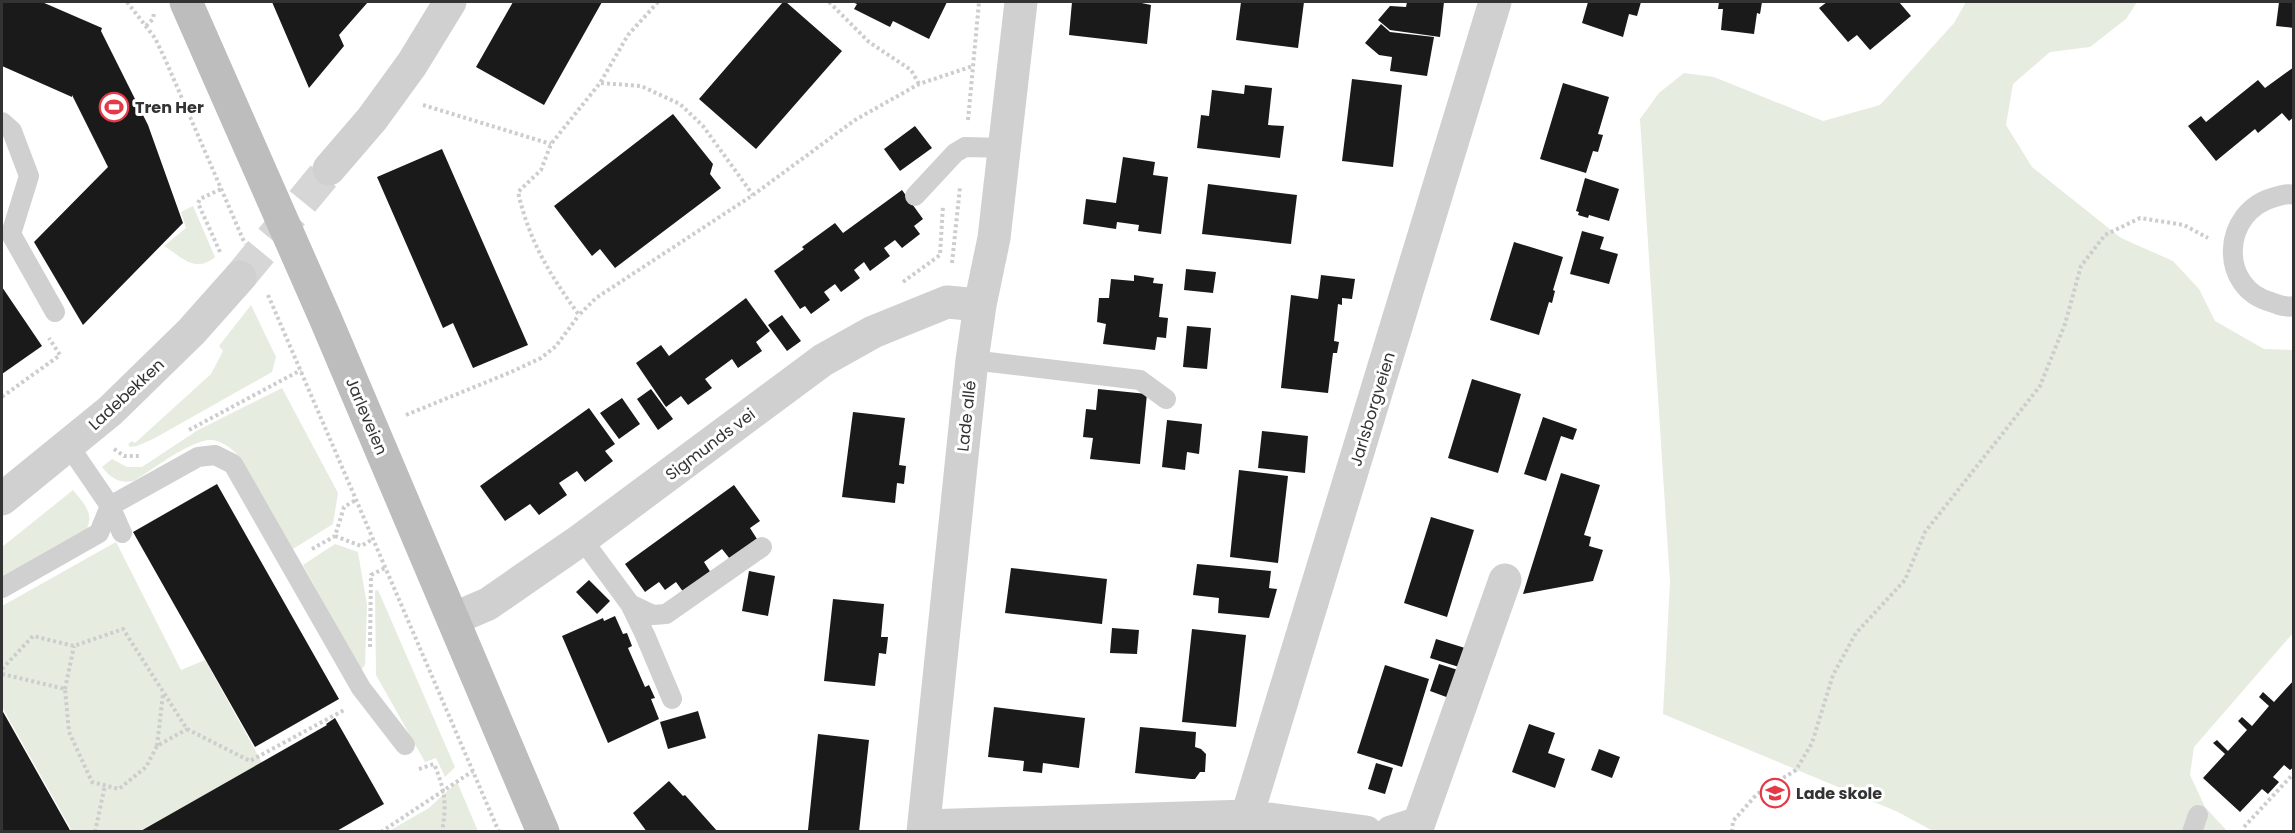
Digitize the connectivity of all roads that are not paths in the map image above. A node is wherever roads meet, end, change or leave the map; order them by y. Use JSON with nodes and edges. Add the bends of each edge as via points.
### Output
{"nodes":[{"id":1,"x":186,"y":2,"type":"edge"},
{"id":2,"x":450,"y":2,"type":"edge"},
{"id":3,"x":1021,"y":2,"type":"edge"},
{"id":4,"x":1495,"y":2,"type":"edge"},
{"id":5,"x":2,"y":122,"type":"edge"},
{"id":6,"x":1005,"y":148,"type":"junction"},
{"id":7,"x":330,"y":169,"type":"tunnel mouth"},
{"id":8,"x":2294,"y":195,"type":"edge"},
{"id":9,"x":915,"y":196,"type":"dead end"},
{"id":10,"x":231,"y":267,"type":"tunnel mouth"},
{"id":11,"x":980,"y":305,"type":"junction"},
{"id":12,"x":2294,"y":306,"type":"edge"},
{"id":13,"x":55,"y":312,"type":"dead end"},
{"id":14,"x":972,"y":360,"type":"junction"},
{"id":15,"x":1166,"y":399,"type":"dead end"},
{"id":16,"x":69,"y":446,"type":"junction"},
{"id":17,"x":2,"y":499,"type":"edge"},
{"id":18,"x":110,"y":506,"type":"junction"},
{"id":19,"x":122,"y":533,"type":"dead end"},
{"id":20,"x":582,"y":539,"type":"junction"},
{"id":21,"x":762,"y":548,"type":"dead end"},
{"id":22,"x":1505,"y":580,"type":"dead end"},
{"id":23,"x":2,"y":588,"type":"edge"},
{"id":24,"x":630,"y":604,"type":"junction"},
{"id":25,"x":453,"y":619,"type":"junction"},
{"id":26,"x":672,"y":699,"type":"dead end"},
{"id":27,"x":405,"y":745,"type":"road end"},
{"id":28,"x":1237,"y":821,"type":"edge"},
{"id":29,"x":923,"y":829,"type":"edge"},
{"id":30,"x":543,"y":831,"type":"edge"},
{"id":31,"x":1366,"y":831,"type":"edge"},
{"id":32,"x":1391,"y":831,"type":"edge"}],
"edges":[{"from":1,"to":25,"type":"main road","name":"Jarleveien"},
{"from":2,"to":7,"type":"street","via":[[379,110]]},
{"from":3,"to":6,"type":"street","name":"Lade allé"},
{"from":4,"to":28,"type":"street","name":"Jarlsborgveien"},
{"from":5,"to":13,"type":"lane","via":[[12,131],[29,176],[11,234]]},
{"from":6,"to":9,"type":"lane","via":[[965,147]]},
{"from":6,"to":11,"type":"street","name":"Lade allé","via":[[994,238]]},
{"from":8,"to":12,"type":"lane","via":[[2260,201],[2239,222],[2231,250],[2239,279],[2260,299]]},
{"from":10,"to":16,"type":"street","name":"Ladebekken","via":[[191,332]]},
{"from":11,"to":14,"type":"street","name":"Lade allé"},
{"from":11,"to":20,"type":"street","name":"Sigmunds vei","via":[[947,302],[873,332],[823,360]]},
{"from":14,"to":15,"type":"lane","via":[[1140,380]]},
{"from":14,"to":29,"type":"street","name":"Lade allé"},
{"from":16,"to":17,"type":"street","name":"Ladebekken"},
{"from":16,"to":18,"type":"lane"},
{"from":18,"to":19,"type":"lane"},
{"from":18,"to":23,"type":"lane","via":[[99,533]]},
{"from":18,"to":27,"type":"lane","via":[[198,457],[215,455],[233,465],[364,693]]},
{"from":20,"to":24,"type":"lane"},
{"from":20,"to":25,"type":"street","name":"Sigmunds vei","via":[[488,604]]},
{"from":21,"to":24,"type":"lane","via":[[666,614],[653,615]]},
{"from":22,"to":32,"type":"street","via":[[1419,824]]},
{"from":24,"to":26,"type":"lane"},
{"from":25,"to":30,"type":"main road","name":"Jarleveien"},
{"from":28,"to":29,"type":"street"},
{"from":28,"to":31,"type":"street"}]}
